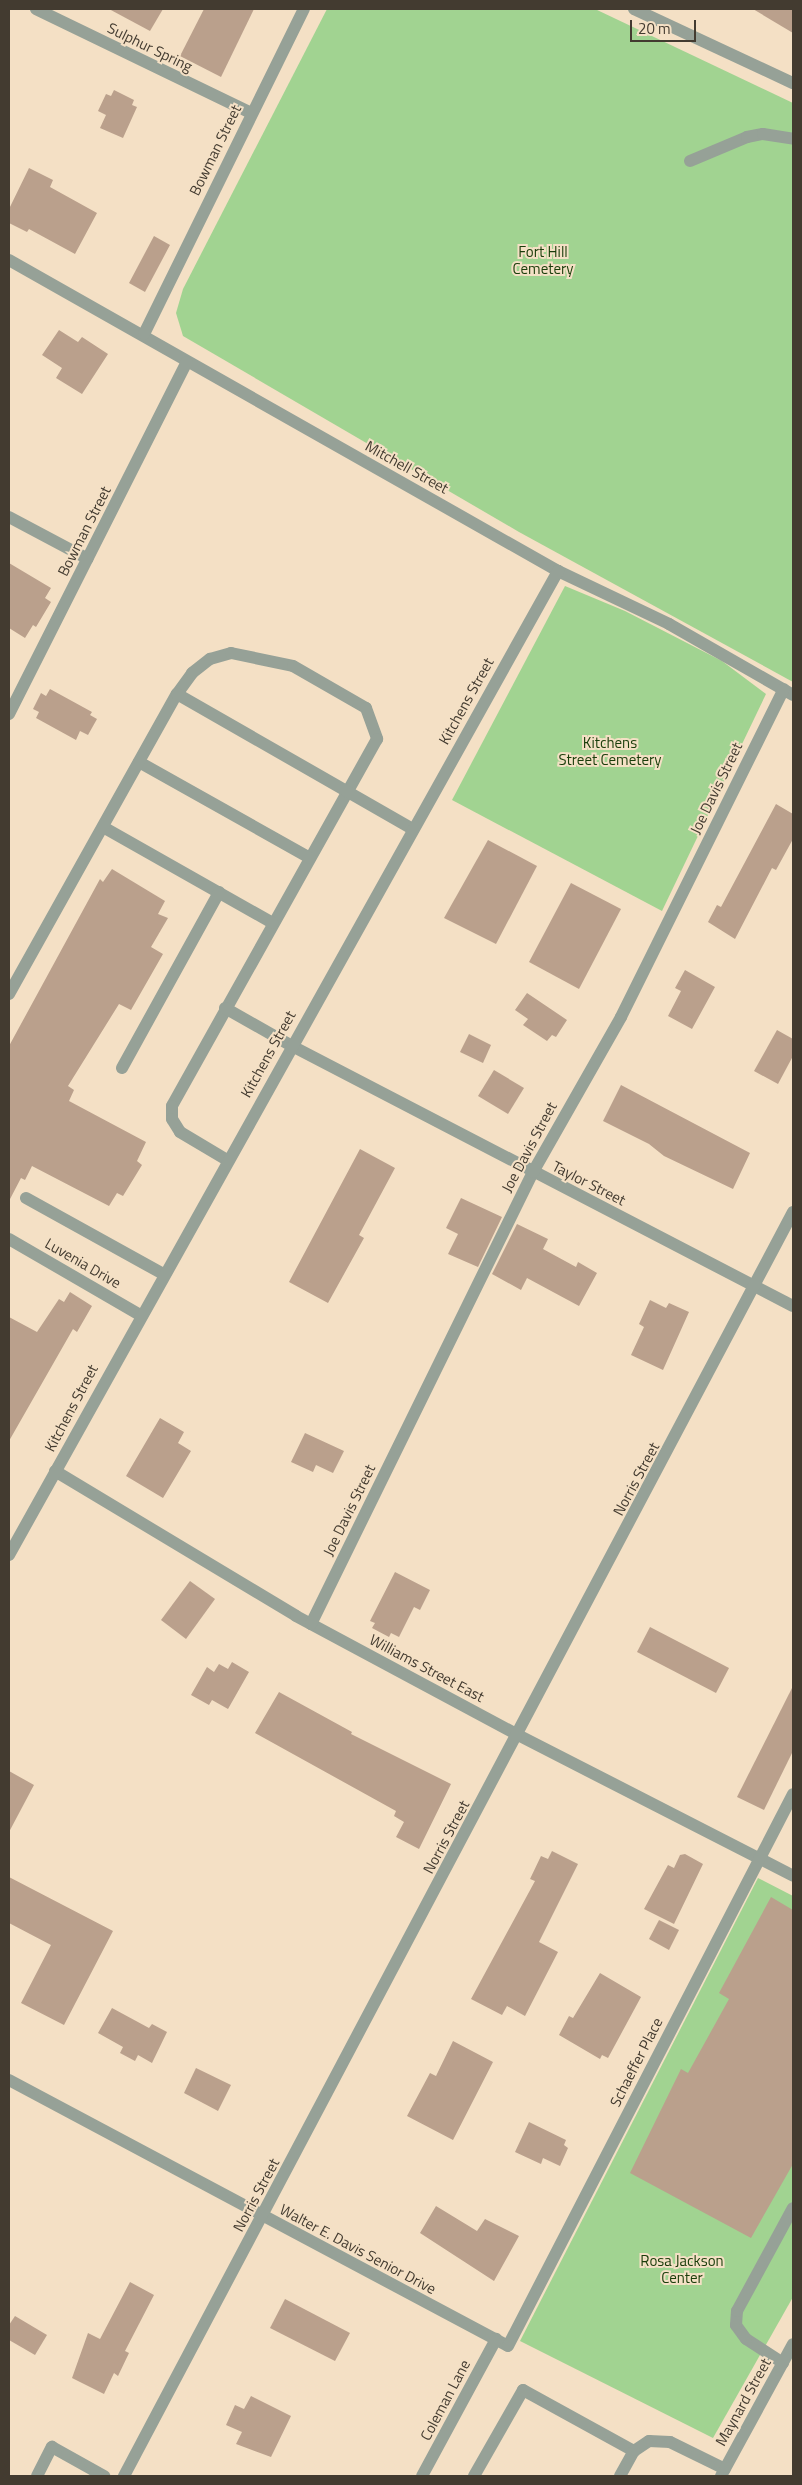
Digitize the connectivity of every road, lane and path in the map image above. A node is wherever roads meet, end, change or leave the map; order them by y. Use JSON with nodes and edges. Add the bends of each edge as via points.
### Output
{"nodes":[{"id":1,"x":36,"y":9,"type":"edge"},
{"id":2,"x":304,"y":9,"type":"edge"},
{"id":3,"x":634,"y":9,"type":"edge"},
{"id":4,"x":793,"y":84,"type":"edge"},
{"id":5,"x":251,"y":113,"type":"junction"},
{"id":6,"x":793,"y":139,"type":"edge"},
{"id":7,"x":690,"y":161,"type":"dead end"},
{"id":8,"x":9,"y":260,"type":"edge"},
{"id":9,"x":144,"y":334,"type":"junction"},
{"id":10,"x":187,"y":362,"type":"junction"},
{"id":11,"x":9,"y":517,"type":"edge"},
{"id":12,"x":88,"y":559,"type":"junction"},
{"id":13,"x":558,"y":571,"type":"junction"},
{"id":14,"x":788,"y":692,"type":"edge"},
{"id":15,"x":177,"y":694,"type":"junction"},
{"id":16,"x":9,"y":714,"type":"edge"},
{"id":17,"x":139,"y":762,"type":"junction"},
{"id":18,"x":347,"y":791,"type":"junction"},
{"id":19,"x":103,"y":827,"type":"junction"},
{"id":20,"x":413,"y":830,"type":"junction"},
{"id":21,"x":310,"y":858,"type":"junction"},
{"id":22,"x":220,"y":892,"type":"junction"},
{"id":23,"x":273,"y":922,"type":"junction"},
{"id":24,"x":9,"y":994,"type":"edge"},
{"id":25,"x":225,"y":1008,"type":"junction"},
{"id":26,"x":292,"y":1046,"type":"junction"},
{"id":27,"x":122,"y":1068,"type":"dead end"},
{"id":28,"x":228,"y":1160,"type":"junction"},
{"id":29,"x":533,"y":1172,"type":"junction"},
{"id":30,"x":26,"y":1198,"type":"dead end"},
{"id":31,"x":793,"y":1212,"type":"edge"},
{"id":32,"x":9,"y":1239,"type":"edge"},
{"id":33,"x":163,"y":1274,"type":"junction"},
{"id":34,"x":756,"y":1287,"type":"junction"},
{"id":35,"x":793,"y":1306,"type":"edge"},
{"id":36,"x":140,"y":1315,"type":"junction"},
{"id":37,"x":55,"y":1471,"type":"junction"},
{"id":38,"x":9,"y":1555,"type":"edge"},
{"id":39,"x":311,"y":1624,"type":"junction"},
{"id":40,"x":518,"y":1735,"type":"junction"},
{"id":41,"x":793,"y":1794,"type":"edge"},
{"id":42,"x":759,"y":1858,"type":"junction"},
{"id":43,"x":793,"y":1876,"type":"edge"},
{"id":44,"x":9,"y":2080,"type":"edge"},
{"id":45,"x":793,"y":2208,"type":"edge"},
{"id":46,"x":263,"y":2217,"type":"junction"},
{"id":47,"x":496,"y":2339,"type":"junction"},
{"id":48,"x":793,"y":2344,"type":"edge"},
{"id":49,"x":508,"y":2346,"type":"joint"},
{"id":50,"x":783,"y":2362,"type":"junction"},
{"id":51,"x":634,"y":2451,"type":"junction"},
{"id":52,"x":723,"y":2472,"type":"edge"},
{"id":53,"x":37,"y":2476,"type":"edge"},
{"id":54,"x":104,"y":2476,"type":"edge"},
{"id":55,"x":124,"y":2476,"type":"edge"},
{"id":56,"x":422,"y":2476,"type":"edge"},
{"id":57,"x":474,"y":2476,"type":"edge"},
{"id":58,"x":620,"y":2476,"type":"edge"}],
"edges":[{"from":1,"to":5,"type":"street","name":"Sulphur Spring"},
{"from":2,"to":5,"type":"street","name":"Bowman Street"},
{"from":3,"to":4,"type":"street"},
{"from":5,"to":9,"type":"street","name":"Bowman Street"},
{"from":6,"to":7,"type":"street","via":[[771,134],[747,137]]},
{"from":8,"to":9,"type":"street","name":"Mitchell Street"},
{"from":9,"to":10,"type":"street","name":"Mitchell Street"},
{"from":10,"to":12,"type":"street","name":"Bowman Street"},
{"from":10,"to":13,"type":"street","name":"Mitchell Street"},
{"from":11,"to":12,"type":"street"},
{"from":12,"to":16,"type":"street","name":"Bowman Street"},
{"from":13,"to":14,"type":"street","name":"Mitchell Street","via":[[669,624]]},
{"from":13,"to":20,"type":"street","name":"Kitchens Street"},
{"from":14,"to":29,"type":"street","name":"Joe Davis Street","via":[[621,1017]]},
{"from":15,"to":17,"type":"street"},
{"from":15,"to":18,"type":"street"},
{"from":15,"to":18,"type":"street","via":[[192,673],[210,659],[230,653],[293,666],[366,708],[376,739]]},
{"from":17,"to":19,"type":"street"},
{"from":17,"to":21,"type":"street"},
{"from":18,"to":20,"type":"street"},
{"from":18,"to":21,"type":"street"},
{"from":19,"to":22,"type":"street"},
{"from":19,"to":24,"type":"street"},
{"from":20,"to":26,"type":"street","name":"Kitchens Street"},
{"from":21,"to":23,"type":"street"},
{"from":22,"to":23,"type":"street"},
{"from":22,"to":27,"type":"street"},
{"from":23,"to":25,"type":"street"},
{"from":25,"to":26,"type":"street","name":"Taylor Street"},
{"from":25,"to":28,"type":"street","via":[[172,1106],[172,1119],[180,1132]]},
{"from":26,"to":28,"type":"street","name":"Kitchens Street"},
{"from":26,"to":29,"type":"street","name":"Taylor Street"},
{"from":28,"to":33,"type":"street","name":"Kitchens Street"},
{"from":29,"to":34,"type":"street","name":"Taylor Street"},
{"from":29,"to":39,"type":"street","name":"Joe Davis Street"},
{"from":30,"to":33,"type":"street"},
{"from":31,"to":34,"type":"street","name":"Norris Street"},
{"from":32,"to":36,"type":"street","name":"Luvenia Drive"},
{"from":33,"to":36,"type":"street","name":"Kitchens Street"},
{"from":34,"to":35,"type":"street","name":"Taylor Street"},
{"from":34,"to":40,"type":"street","name":"Norris Street"},
{"from":36,"to":37,"type":"street","name":"Kitchens Street"},
{"from":37,"to":38,"type":"street","name":"Kitchens Street"},
{"from":37,"to":39,"type":"street","name":"Williams Street East"},
{"from":39,"to":40,"type":"street","name":"Williams Street East"},
{"from":40,"to":42,"type":"street","name":"Williams Street East"},
{"from":40,"to":46,"type":"street","name":"Norris Street"},
{"from":41,"to":42,"type":"street","name":"Schaeffer Place"},
{"from":42,"to":43,"type":"street","name":"Williams Street East"},
{"from":42,"to":49,"type":"street","name":"Schaeffer Place"},
{"from":44,"to":46,"type":"street","name":"Walter E. Davis Senior Drive"},
{"from":45,"to":50,"type":"street","via":[[737,2311],[736,2325],[746,2339]]},
{"from":46,"to":47,"type":"street","name":"Walter E. Davis Senior Drive"},
{"from":46,"to":55,"type":"street","name":"Norris Street"},
{"from":47,"to":49,"type":"street","name":"Walter E. Davis Senior Drive"},
{"from":47,"to":56,"type":"street","name":"Coleman Lane"},
{"from":48,"to":50,"type":"street","name":"Maynard Street"},
{"from":50,"to":52,"type":"street","name":"Maynard Street"},
{"from":51,"to":52,"type":"street","via":[[649,2441],[670,2442]]},
{"from":51,"to":57,"type":"street","via":[[522,2390]]},
{"from":51,"to":58,"type":"street"},
{"from":53,"to":54,"type":"street","via":[[52,2447]]}]}
